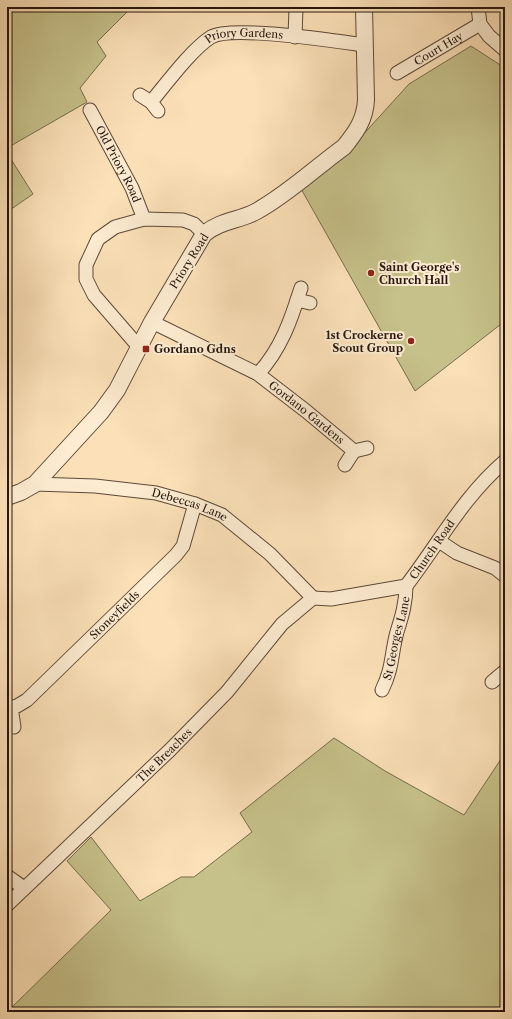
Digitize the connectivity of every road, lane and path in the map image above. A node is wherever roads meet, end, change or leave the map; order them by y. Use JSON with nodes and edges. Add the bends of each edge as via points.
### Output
{"nodes":[{"id":1,"x":296,"y":7,"type":"edge"},
{"id":2,"x":364,"y":7,"type":"edge"},
{"id":3,"x":478,"y":7,"type":"edge"},
{"id":4,"x":480,"y":24,"type":"junction"},
{"id":5,"x":295,"y":37,"type":"junction"},
{"id":6,"x":364,"y":44,"type":"junction"},
{"id":7,"x":505,"y":50,"type":"edge"},
{"id":8,"x":396,"y":73,"type":"dead end"},
{"id":9,"x":150,"y":103,"type":"dead end"},
{"id":10,"x":90,"y":110,"type":"dead end"},
{"id":11,"x":144,"y":219,"type":"junction"},
{"id":12,"x":204,"y":234,"type":"junction"},
{"id":13,"x":310,"y":303,"type":"dead end"},
{"id":14,"x":152,"y":322,"type":"junction"},
{"id":15,"x":139,"y":347,"type":"junction"},
{"id":16,"x":258,"y":374,"type":"junction"},
{"id":17,"x":367,"y":448,"type":"dead end"},
{"id":18,"x":354,"y":451,"type":"junction"},
{"id":19,"x":505,"y":461,"type":"edge"},
{"id":20,"x":345,"y":466,"type":"dead end"},
{"id":21,"x":35,"y":484,"type":"junction"},
{"id":22,"x":7,"y":497,"type":"edge"},
{"id":23,"x":195,"y":504,"type":"junction"},
{"id":24,"x":439,"y":541,"type":"junction"},
{"id":25,"x":505,"y":576,"type":"edge"},
{"id":26,"x":406,"y":586,"type":"junction"},
{"id":27,"x":313,"y":598,"type":"junction"},
{"id":28,"x":505,"y":670,"type":"edge"},
{"id":29,"x":492,"y":682,"type":"dead end"},
{"id":30,"x":382,"y":690,"type":"dead end"},
{"id":31,"x":9,"y":708,"type":"edge"},
{"id":32,"x":14,"y":727,"type":"dead end"},
{"id":33,"x":7,"y":876,"type":"edge"},
{"id":34,"x":24,"y":888,"type":"junction"},
{"id":35,"x":7,"y":905,"type":"edge"}],
"edges":[{"from":1,"to":5,"type":"street"},
{"from":2,"to":6,"type":"street","name":"Priory Road"},
{"from":3,"to":4,"type":"street"},
{"from":4,"to":7,"type":"street"},
{"from":4,"to":8,"type":"street","name":"Court Hay"},
{"from":5,"to":6,"type":"street","name":"Priory Gardens"},
{"from":5,"to":9,"type":"street","name":"Priory Gardens","via":[[220,33],[200,46]]},
{"from":6,"to":12,"type":"street","name":"Priory Road","via":[[365,113],[360,125],[344,147],[266,206],[247,216],[214,226]]},
{"from":10,"to":11,"type":"street","name":"Old Priory Road","via":[[132,188]]},
{"from":11,"to":12,"type":"street","via":[[183,220],[194,224]]},
{"from":11,"to":15,"type":"street","via":[[115,227],[98,239],[86,265],[86,279],[94,295]]},
{"from":12,"to":14,"type":"street","name":"Priory Road"},
{"from":13,"to":16,"type":"street","name":"Gordano Gardens","via":[[299,294],[279,347]]},
{"from":14,"to":15,"type":"street","name":"Priory Road"},
{"from":14,"to":16,"type":"street","name":"Gordano Gardens"},
{"from":15,"to":21,"type":"street","name":"Priory Road","via":[[117,390],[101,412]]},
{"from":16,"to":18,"type":"street","name":"Gordano Gardens"},
{"from":17,"to":18,"type":"street","name":"Gordano Gardens"},
{"from":18,"to":20,"type":"street","name":"Gordano Gardens"},
{"from":19,"to":24,"type":"street","name":"Church Road","via":[[485,478],[460,508]]},
{"from":21,"to":22,"type":"street","name":"Priory Road"},
{"from":21,"to":23,"type":"street","name":"Debeccas Lane","via":[[95,486],[156,493]]},
{"from":23,"to":27,"type":"street","name":"Debeccas Lane","via":[[222,516],[270,554]]},
{"from":23,"to":31,"type":"street","name":"Stoneyfields","via":[[183,546],[176,555],[27,700]]},
{"from":24,"to":25,"type":"street","via":[[463,556],[495,568]]},
{"from":24,"to":26,"type":"street","name":"Church Road"},
{"from":26,"to":27,"type":"street","name":"Church Road","via":[[331,599]]},
{"from":26,"to":30,"type":"street","name":"St Georges Lane","via":[[394,659],[390,675]]},
{"from":27,"to":34,"type":"street","name":"The Breaches","via":[[282,624],[227,692],[170,750]]},
{"from":28,"to":29,"type":"street"},
{"from":31,"to":32,"type":"street","name":"Stoneyfields"},
{"from":33,"to":34,"type":"street"},
{"from":34,"to":35,"type":"street","name":"The Breaches"}]}
